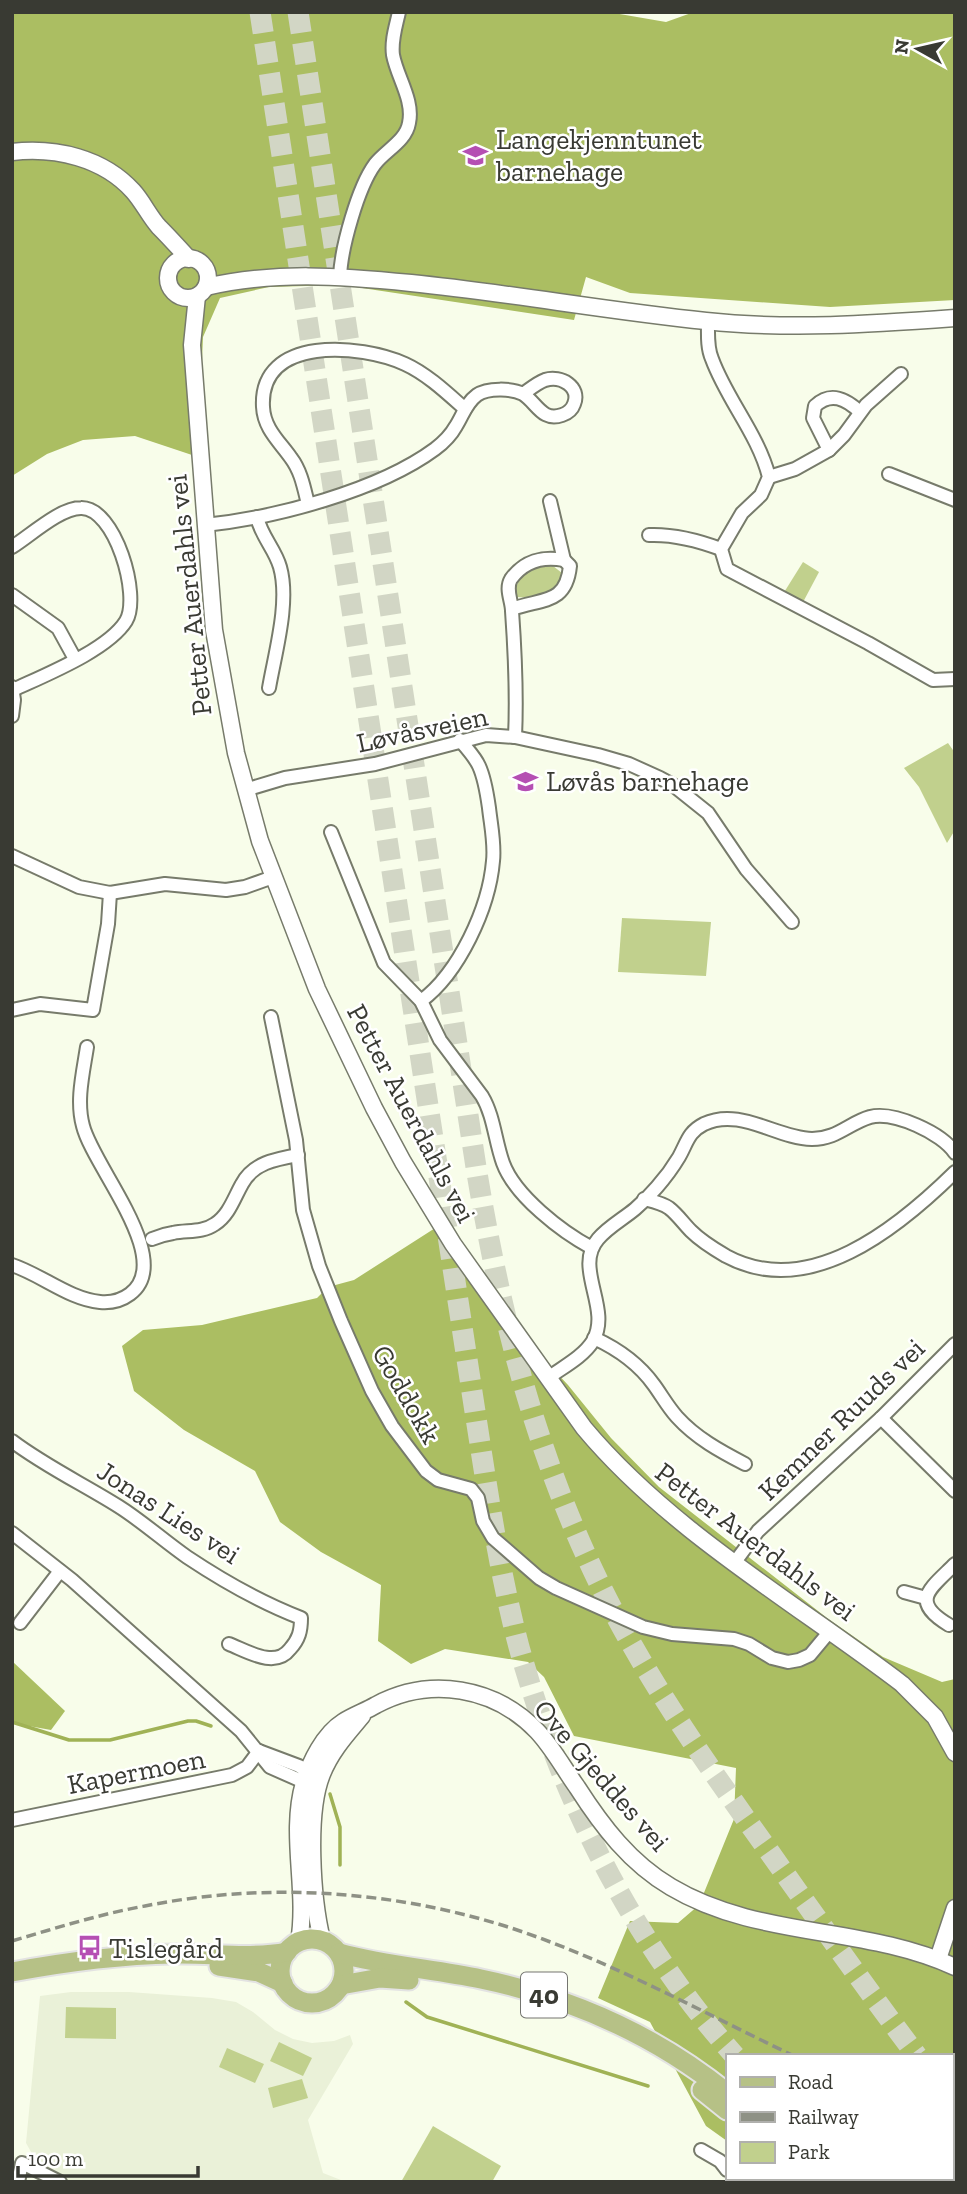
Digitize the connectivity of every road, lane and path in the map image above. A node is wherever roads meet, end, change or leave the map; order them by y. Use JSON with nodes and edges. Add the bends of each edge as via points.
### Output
{"nodes":[{"id":1,"x":399,"y":12,"type":"edge"},
{"id":2,"x":12,"y":152,"type":"edge"},
{"id":3,"x":158,"y":226,"type":"junction"},
{"id":4,"x":189,"y":258,"type":"junction"},
{"id":5,"x":171,"y":268,"type":"junction"},
{"id":6,"x":206,"y":270,"type":"junction"},
{"id":7,"x":254,"y":277,"type":"junction"},
{"id":8,"x":340,"y":277,"type":"junction"},
{"id":9,"x":201,"y":292,"type":"junction"},
{"id":10,"x":180,"y":297,"type":"junction"},
{"id":11,"x":955,"y":318,"type":"edge"},
{"id":12,"x":708,"y":322,"type":"junction"},
{"id":13,"x":192,"y":345,"type":"junction"},
{"id":14,"x":901,"y":374,"type":"dead end"},
{"id":15,"x":523,"y":394,"type":"dead end"},
{"id":16,"x":465,"y":409,"type":"junction"},
{"id":17,"x":860,"y":412,"type":"junction"},
{"id":18,"x":829,"y":450,"type":"junction"},
{"id":19,"x":889,"y":474,"type":"dead end"},
{"id":20,"x":769,"y":477,"type":"junction"},
{"id":21,"x":550,"y":500,"type":"dead end"},
{"id":22,"x":955,"y":500,"type":"edge"},
{"id":23,"x":308,"y":503,"type":"junction"},
{"id":24,"x":257,"y":517,"type":"junction"},
{"id":25,"x":205,"y":525,"type":"junction"},
{"id":26,"x":649,"y":536,"type":"dead end"},
{"id":27,"x":12,"y":547,"type":"edge"},
{"id":28,"x":721,"y":549,"type":"junction"},
{"id":29,"x":564,"y":560,"type":"junction"},
{"id":30,"x":12,"y":596,"type":"edge"},
{"id":31,"x":512,"y":609,"type":"junction"},
{"id":32,"x":75,"y":659,"type":"junction"},
{"id":33,"x":955,"y":679,"type":"edge"},
{"id":34,"x":269,"y":688,"type":"dead end"},
{"id":35,"x":13,"y":689,"type":"edge"},
{"id":36,"x":12,"y":716,"type":"edge"},
{"id":37,"x":515,"y":737,"type":"junction"},
{"id":38,"x":460,"y":740,"type":"junction"},
{"id":39,"x":245,"y":790,"type":"junction"},
{"id":40,"x":331,"y":832,"type":"dead end"},
{"id":41,"x":12,"y":856,"type":"edge"},
{"id":42,"x":273,"y":877,"type":"junction"},
{"id":43,"x":110,"y":893,"type":"junction"},
{"id":44,"x":792,"y":922,"type":"dead end"},
{"id":45,"x":421,"y":1001,"type":"junction"},
{"id":46,"x":12,"y":1010,"type":"edge"},
{"id":47,"x":271,"y":1017,"type":"dead end"},
{"id":48,"x":87,"y":1047,"type":"dead end"},
{"id":49,"x":955,"y":1153,"type":"edge"},
{"id":50,"x":298,"y":1155,"type":"junction"},
{"id":51,"x":955,"y":1172,"type":"edge"},
{"id":52,"x":644,"y":1199,"type":"junction"},
{"id":53,"x":152,"y":1239,"type":"dead end"},
{"id":54,"x":592,"y":1248,"type":"junction"},
{"id":55,"x":12,"y":1265,"type":"edge"},
{"id":56,"x":594,"y":1338,"type":"junction"},
{"id":57,"x":955,"y":1344,"type":"edge"},
{"id":58,"x":548,"y":1378,"type":"junction"},
{"id":59,"x":881,"y":1418,"type":"junction"},
{"id":60,"x":12,"y":1441,"type":"edge"},
{"id":61,"x":745,"y":1464,"type":"dead end"},
{"id":62,"x":955,"y":1491,"type":"edge"},
{"id":63,"x":12,"y":1533,"type":"edge"},
{"id":64,"x":735,"y":1562,"type":"junction"},
{"id":65,"x":955,"y":1564,"type":"edge"},
{"id":66,"x":60,"y":1571,"type":"junction"},
{"id":67,"x":904,"y":1592,"type":"dead end"},
{"id":68,"x":926,"y":1598,"type":"junction"},
{"id":69,"x":20,"y":1623,"type":"dead end"},
{"id":70,"x":949,"y":1625,"type":"dead end"},
{"id":71,"x":830,"y":1631,"type":"junction"},
{"id":72,"x":229,"y":1644,"type":"dead end"},
{"id":73,"x":259,"y":1751,"type":"junction"},
{"id":74,"x":955,"y":1753,"type":"edge"},
{"id":75,"x":311,"y":1778,"type":"junction"},
{"id":76,"x":12,"y":1820,"type":"edge"},
{"id":77,"x":955,"y":1908,"type":"edge"},
{"id":78,"x":323,"y":1940,"type":"junction"},
{"id":79,"x":293,"y":1947,"type":"junction"},
{"id":80,"x":339,"y":1953,"type":"junction"},
{"id":81,"x":937,"y":1959,"type":"junction"},
{"id":82,"x":955,"y":1967,"type":"edge"},
{"id":83,"x":12,"y":1972,"type":"edge"},
{"id":84,"x":283,"y":1983,"type":"junction"},
{"id":85,"x":12,"y":1985,"type":"edge"},
{"id":86,"x":341,"y":1985,"type":"junction"},
{"id":87,"x":726,"y":2092,"type":"edge"},
{"id":88,"x":726,"y":2109,"type":"edge"},
{"id":89,"x":701,"y":2150,"type":"dead end"},
{"id":90,"x":726,"y":2169,"type":"edge"},
{"id":91,"x":18,"y":2182,"type":"edge"},
{"id":92,"x":60,"y":2182,"type":"edge"}],
"edges":[{"from":1,"to":8,"type":"street","via":[[393,50],[410,108],[409,126],[364,184],[342,253]]},
{"from":2,"to":3,"type":"street","via":[[60,152],[102,167],[133,191]]},
{"from":3,"to":4,"type":"street"},
{"from":3,"to":5,"type":"street"},
{"from":4,"to":5,"type":"street"},
{"from":4,"to":6,"type":"street"},
{"from":5,"to":10,"type":"street","via":[[170,288]]},
{"from":6,"to":7,"type":"street"},
{"from":6,"to":9,"type":"street"},
{"from":7,"to":8,"type":"street"},
{"from":7,"to":9,"type":"street"},
{"from":8,"to":12,"type":"street","via":[[481,290]]},
{"from":9,"to":10,"type":"street","via":[[191,298]]},
{"from":9,"to":13,"type":"street","name":"Petter Auerdahls vei"},
{"from":10,"to":13,"type":"street","name":"Petter Auerdahls vei"},
{"from":11,"to":12,"type":"street","via":[[822,326]]},
{"from":12,"to":20,"type":"street","via":[[711,359]]},
{"from":13,"to":25,"type":"street","name":"Petter Auerdahls vei"},
{"from":14,"to":17,"type":"street"},
{"from":15,"to":16,"type":"street","via":[[483,392]]},
{"from":16,"to":23,"type":"street","via":[[449,436],[425,455],[360,486]]},
{"from":16,"to":23,"type":"street","via":[[408,365],[372,353],[307,352],[281,363],[265,388],[265,417],[299,473]]},
{"from":17,"to":18,"type":"street"},
{"from":17,"to":18,"type":"street","via":[[838,397],[815,406],[813,418]]},
{"from":18,"to":20,"type":"street"},
{"from":19,"to":22,"type":"street"},
{"from":20,"to":28,"type":"street"},
{"from":21,"to":29,"type":"street"},
{"from":23,"to":24,"type":"street"},
{"from":24,"to":25,"type":"street"},
{"from":24,"to":34,"type":"street","via":[[282,579]]},
{"from":25,"to":39,"type":"street","name":"Petter Auerdahls vei","via":[[214,630]]},
{"from":26,"to":28,"type":"street","via":[[700,541]]},
{"from":27,"to":32,"type":"street","via":[[72,508],[96,512],[112,532],[124,562],[129,615],[113,636]]},
{"from":28,"to":33,"type":"street","via":[[727,569],[933,680]]},
{"from":29,"to":31,"type":"street","via":[[568,577],[556,597]]},
{"from":29,"to":31,"type":"street","via":[[540,558],[526,565],[508,589]]},
{"from":30,"to":32,"type":"street","via":[[58,628]]},
{"from":31,"to":37,"type":"street"},
{"from":32,"to":35,"type":"street"},
{"from":35,"to":36,"type":"street"},
{"from":37,"to":38,"type":"street","name":"Løvåsveien","via":[[495,734]]},
{"from":37,"to":44,"type":"street","name":"Løvåsveien","via":[[629,764],[673,785],[708,813],[746,869]]},
{"from":38,"to":39,"type":"street","name":"Løvåsveien","via":[[375,765],[285,778]]},
{"from":38,"to":45,"type":"street","via":[[478,764],[486,790],[494,847],[491,874],[458,962],[444,982]]},
{"from":39,"to":42,"type":"street","name":"Petter Auerdahls vei"},
{"from":40,"to":45,"type":"street","via":[[384,963]]},
{"from":41,"to":43,"type":"street","via":[[79,887]]},
{"from":42,"to":43,"type":"street","via":[[226,890],[165,884]]},
{"from":42,"to":58,"type":"street","name":"Petter Auerdahls vei","via":[[317,989],[403,1163],[453,1244]]},
{"from":43,"to":46,"type":"street","via":[[93,1010],[40,1004]]},
{"from":45,"to":54,"type":"street","via":[[440,1040],[487,1104],[508,1175],[550,1219]]},
{"from":47,"to":50,"type":"street","name":"Goddokk"},
{"from":48,"to":55,"type":"street","via":[[81,1082],[83,1126],[91,1150],[142,1243],[144,1275],[121,1300],[102,1303]]},
{"from":49,"to":52,"type":"street","via":[[934,1134],[891,1118],[873,1116],[830,1137],[810,1139],[717,1120],[692,1131],[679,1157]]},
{"from":50,"to":53,"type":"street","via":[[256,1168],[217,1223]]},
{"from":50,"to":71,"type":"street","name":"Goddokk","via":[[303,1210],[319,1266],[372,1391],[426,1471],[474,1492],[482,1521],[493,1538],[531,1572],[556,1588],[653,1630],[734,1639],[788,1662],[810,1655]]},
{"from":51,"to":52,"type":"street","via":[[907,1215],[855,1249],[811,1267],[785,1270],[756,1267],[726,1256],[669,1208]]},
{"from":52,"to":54,"type":"street"},
{"from":54,"to":56,"type":"street","via":[[590,1265],[599,1311]]},
{"from":56,"to":58,"type":"street"},
{"from":56,"to":61,"type":"street","via":[[635,1364],[693,1432]]},
{"from":57,"to":59,"type":"street","name":"Kemner Ruuds vei"},
{"from":58,"to":64,"type":"street","name":"Petter Auerdahls vei","via":[[622,1471]]},
{"from":59,"to":62,"type":"street"},
{"from":59,"to":64,"type":"street","name":"Kemner Ruuds vei","via":[[758,1531]]},
{"from":60,"to":72,"type":"street","name":"Jonas Lies vei","via":[[120,1507],[218,1576],[301,1618],[297,1641],[283,1657],[265,1658]]},
{"from":63,"to":66,"type":"street"},
{"from":64,"to":71,"type":"street","name":"Petter Auerdahls vei"},
{"from":65,"to":68,"type":"street"},
{"from":66,"to":69,"type":"street"},
{"from":66,"to":73,"type":"street"},
{"from":67,"to":68,"type":"street"},
{"from":68,"to":70,"type":"street","via":[[932,1614]]},
{"from":71,"to":74,"type":"street","name":"Petter Auerdahls vei","via":[[923,1703]]},
{"from":73,"to":75,"type":"street","via":[[271,1767]]},
{"from":73,"to":76,"type":"street","name":"Kapermoen","via":[[247,1768],[232,1775]]},
{"from":75,"to":78,"type":"street","name":"Ove Gjeddes vei","via":[[317,1917]]},
{"from":75,"to":79,"type":"street","name":"Ove Gjeddes vei","via":[[299,1817],[302,1900]]},
{"from":75,"to":81,"type":"street","name":"Ove Gjeddes vei","via":[[368,1710],[402,1694],[463,1690],[496,1701],[537,1731],[608,1831],[636,1861],[669,1886],[711,1908],[749,1920],[872,1941]]},
{"from":77,"to":81,"type":"street"},
{"from":78,"to":79,"type":"main road","via":[[307,1939]]},
{"from":78,"to":80,"type":"main road","number":"40"},
{"from":79,"to":83,"type":"main road","via":[[263,1955],[134,1956]]},
{"from":79,"to":84,"type":"main road","via":[[282,1964]]},
{"from":80,"to":86,"type":"main road","via":[[344,1970]]},
{"from":80,"to":87,"type":"main road","number":"40","via":[[383,1965],[482,1979],[557,1999],[647,2039]]},
{"from":81,"to":82,"type":"street","name":"Ove Gjeddes vei"},
{"from":84,"to":85,"type":"main road","number":"40","via":[[242,1968],[177,1966]]},
{"from":84,"to":86,"type":"main road","number":"40","via":[[298,1999],[313,2002],[327,1999]]},
{"from":86,"to":88,"type":"main road","number":"40","via":[[401,1979],[479,1991],[553,2011],[640,2050]]},
{"from":89,"to":90,"type":"street"},
{"from":91,"to":92,"type":"street","via":[[22,2163]]}]}
